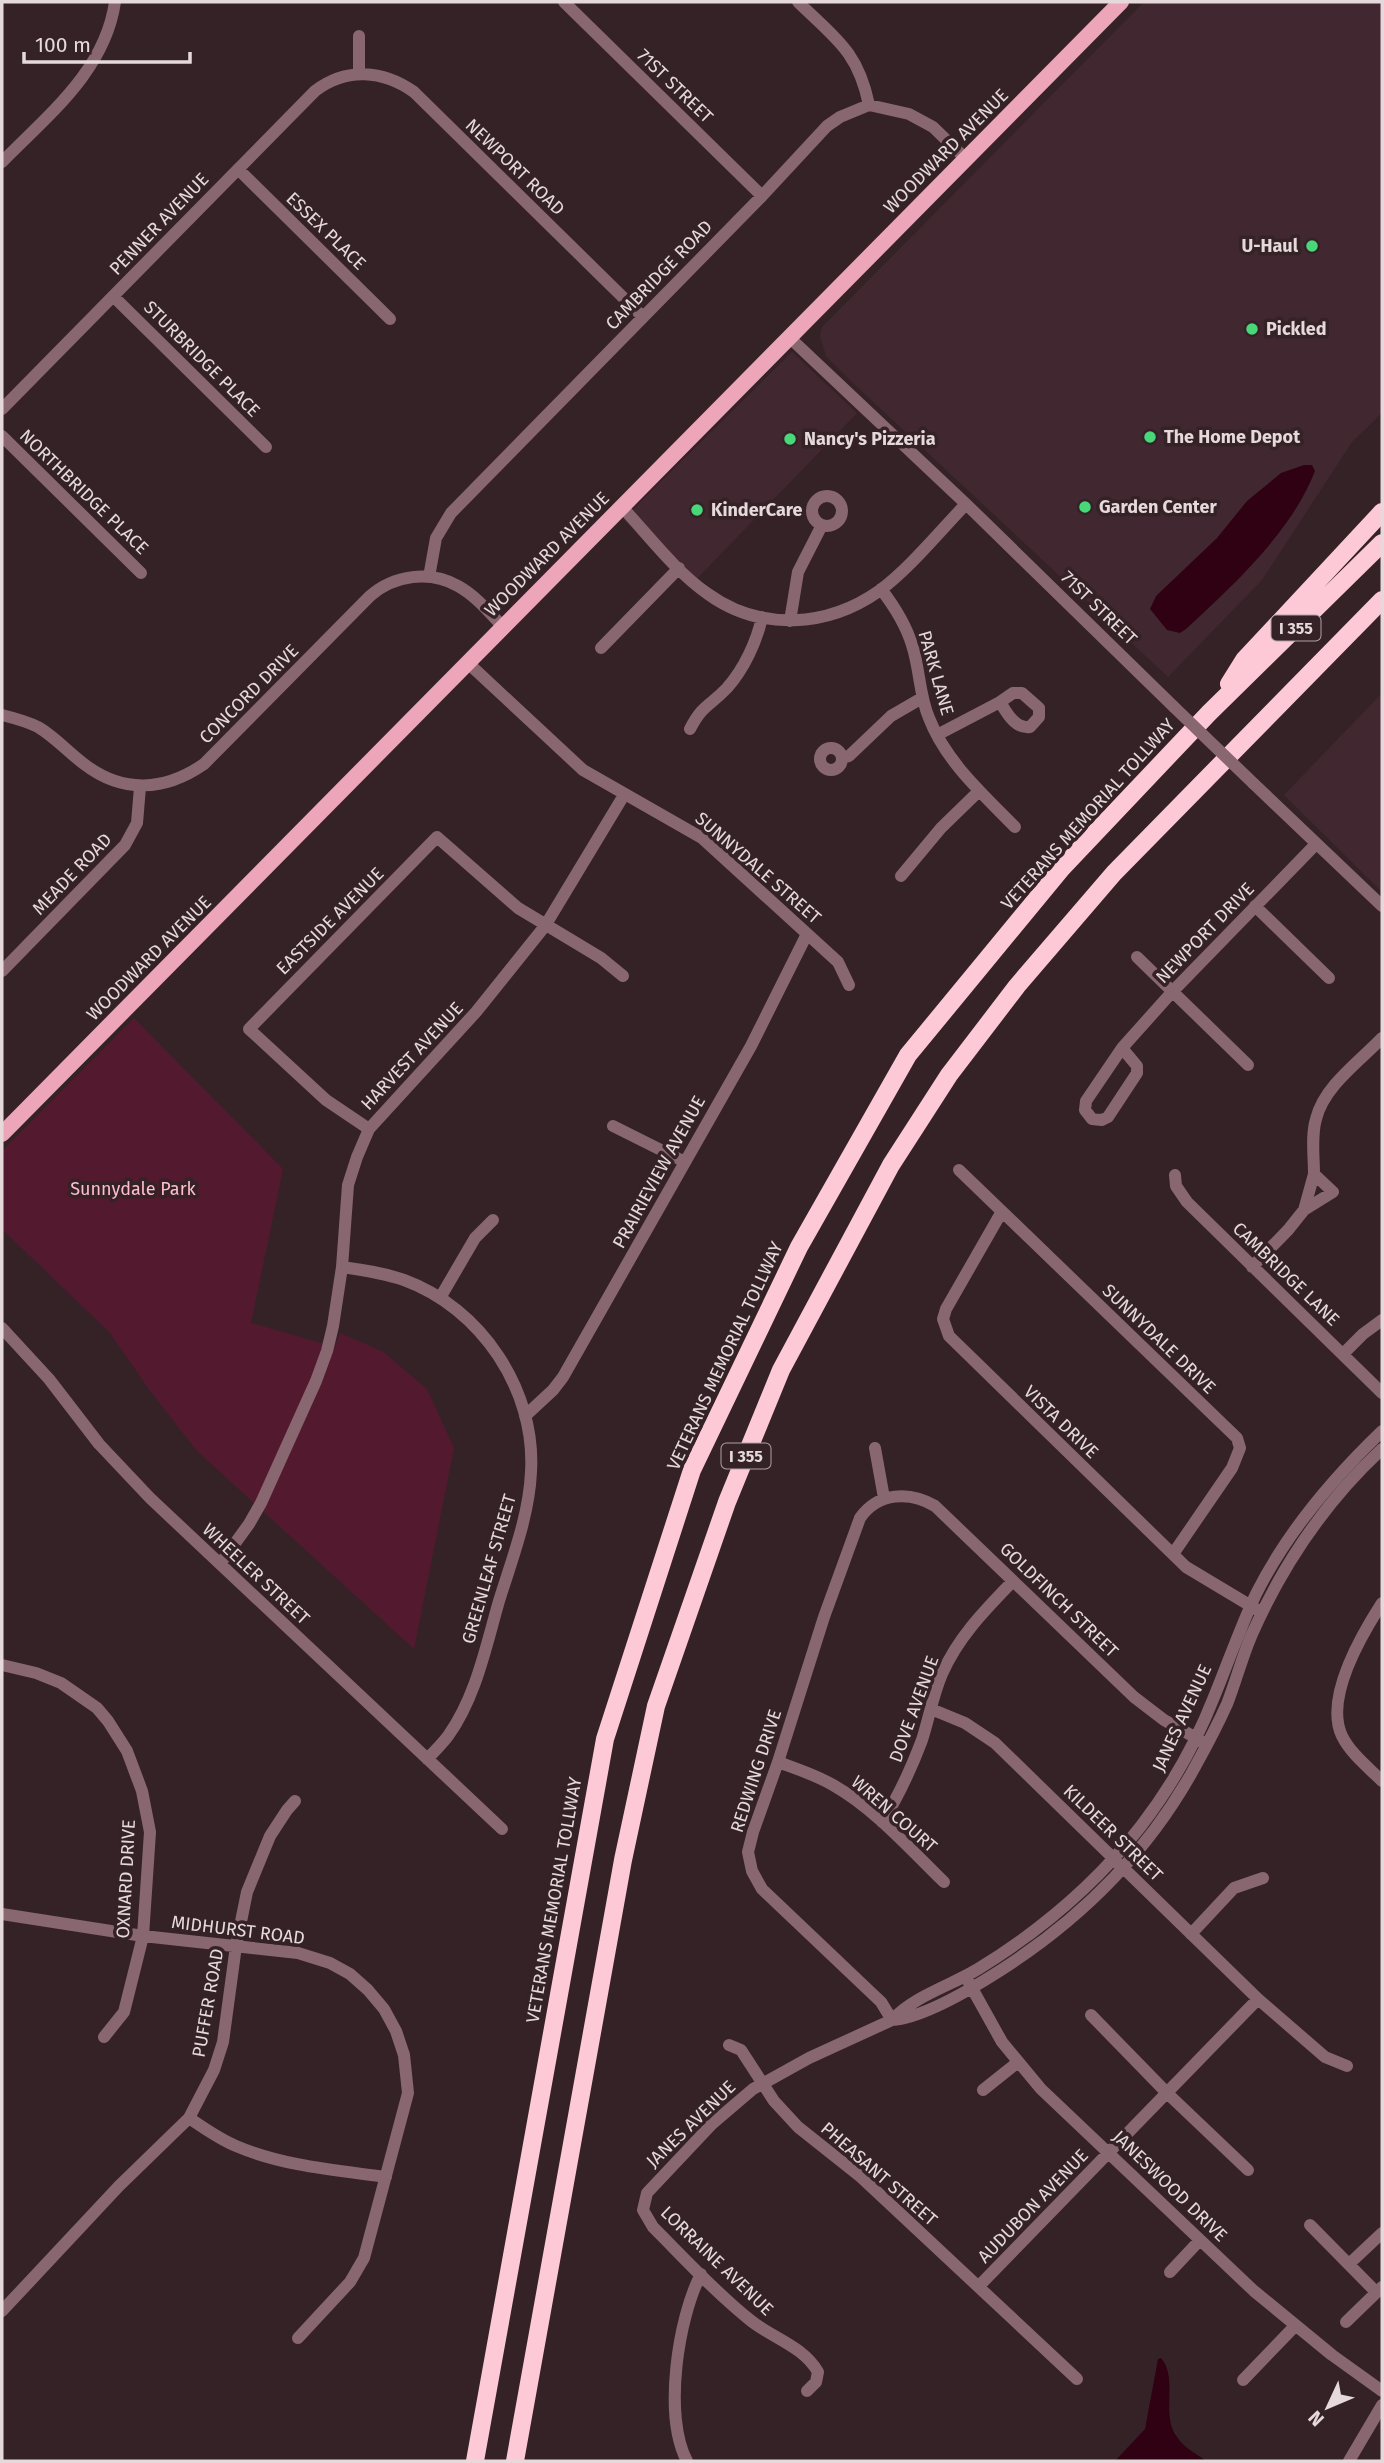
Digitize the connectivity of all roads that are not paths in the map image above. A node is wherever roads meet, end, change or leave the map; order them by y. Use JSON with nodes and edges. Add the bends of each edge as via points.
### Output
{"nodes":[{"id":1,"x":115,"y":2,"type":"edge"},
{"id":2,"x":564,"y":2,"type":"edge"},
{"id":3,"x":798,"y":2,"type":"edge"},
{"id":4,"x":1121,"y":2,"type":"edge"},
{"id":5,"x":359,"y":36,"type":"dead end"},
{"id":6,"x":354,"y":74,"type":"junction"},
{"id":7,"x":869,"y":105,"type":"junction"},
{"id":8,"x":965,"y":159,"type":"junction"},
{"id":9,"x":2,"y":162,"type":"edge"},
{"id":10,"x":238,"y":169,"type":"junction"},
{"id":11,"x":762,"y":196,"type":"junction"},
{"id":12,"x":113,"y":296,"type":"junction"},
{"id":13,"x":643,"y":317,"type":"junction"},
{"id":14,"x":390,"y":319,"type":"dead end"},
{"id":15,"x":789,"y":337,"type":"junction"},
{"id":16,"x":2,"y":409,"type":"edge"},
{"id":17,"x":2,"y":436,"type":"edge"},
{"id":18,"x":266,"y":447,"type":"dead end"},
{"id":19,"x":966,"y":504,"type":"junction"},
{"id":20,"x":622,"y":507,"type":"junction"},
{"id":21,"x":1382,"y":512,"type":"edge"},
{"id":22,"x":822,"y":525,"type":"dead end"},
{"id":23,"x":1382,"y":543,"type":"edge"},
{"id":24,"x":678,"y":568,"type":"junction"},
{"id":25,"x":141,"y":573,"type":"dead end"},
{"id":26,"x":429,"y":577,"type":"junction"},
{"id":27,"x":881,"y":589,"type":"junction"},
{"id":28,"x":1382,"y":600,"type":"edge"},
{"id":29,"x":1382,"y":615,"type":"edge"},
{"id":30,"x":762,"y":617,"type":"junction"},
{"id":31,"x":790,"y":621,"type":"junction"},
{"id":32,"x":503,"y":627,"type":"junction"},
{"id":33,"x":1352,"y":631,"type":"junction"},
{"id":34,"x":601,"y":649,"type":"dead end"},
{"id":35,"x":468,"y":663,"type":"junction"},
{"id":36,"x":922,"y":698,"type":"junction"},
{"id":37,"x":1000,"y":702,"type":"dead end"},
{"id":38,"x":1209,"y":713,"type":"junction"},
{"id":39,"x":2,"y":715,"type":"edge"},
{"id":40,"x":690,"y":729,"type":"dead end"},
{"id":41,"x":937,"y":736,"type":"junction"},
{"id":42,"x":842,"y":758,"type":"dead end"},
{"id":43,"x":140,"y":787,"type":"junction"},
{"id":44,"x":979,"y":791,"type":"junction"},
{"id":45,"x":624,"y":794,"type":"junction"},
{"id":46,"x":1015,"y":827,"type":"dead end"},
{"id":47,"x":1316,"y":844,"type":"junction"},
{"id":48,"x":901,"y":876,"type":"dead end"},
{"id":49,"x":1255,"y":906,"type":"junction"},
{"id":50,"x":1382,"y":906,"type":"edge"},
{"id":51,"x":545,"y":926,"type":"junction"},
{"id":52,"x":807,"y":934,"type":"junction"},
{"id":53,"x":1137,"y":957,"type":"dead end"},
{"id":54,"x":2,"y":971,"type":"edge"},
{"id":55,"x":623,"y":976,"type":"dead end"},
{"id":56,"x":1328,"y":978,"type":"dead end"},
{"id":57,"x":849,"y":985,"type":"dead end"},
{"id":58,"x":1173,"y":991,"type":"junction"},
{"id":59,"x":1382,"y":1038,"type":"edge"},
{"id":60,"x":1122,"y":1048,"type":"junction"},
{"id":61,"x":1248,"y":1065,"type":"dead end"},
{"id":62,"x":613,"y":1126,"type":"dead end"},
{"id":63,"x":369,"y":1129,"type":"junction"},
{"id":64,"x":2,"y":1134,"type":"edge"},
{"id":65,"x":685,"y":1162,"type":"junction"},
{"id":66,"x":959,"y":1170,"type":"dead end"},
{"id":67,"x":1314,"y":1174,"type":"junction"},
{"id":68,"x":1175,"y":1175,"type":"dead end"},
{"id":69,"x":1304,"y":1210,"type":"junction"},
{"id":70,"x":1001,"y":1213,"type":"junction"},
{"id":71,"x":493,"y":1220,"type":"dead end"},
{"id":72,"x":342,"y":1267,"type":"junction"},
{"id":73,"x":1252,"y":1267,"type":"junction"},
{"id":74,"x":440,"y":1298,"type":"junction"},
{"id":75,"x":1382,"y":1320,"type":"edge"},
{"id":76,"x":2,"y":1328,"type":"edge"},
{"id":77,"x":1343,"y":1354,"type":"junction"},
{"id":78,"x":1382,"y":1393,"type":"edge"},
{"id":79,"x":525,"y":1416,"type":"junction"},
{"id":80,"x":1382,"y":1431,"type":"edge"},
{"id":81,"x":874,"y":1448,"type":"dead end"},
{"id":82,"x":1382,"y":1449,"type":"edge"},
{"id":83,"x":884,"y":1499,"type":"junction"},
{"id":84,"x":1173,"y":1554,"type":"junction"},
{"id":85,"x":220,"y":1564,"type":"junction"},
{"id":86,"x":1013,"y":1581,"type":"junction"},
{"id":87,"x":1382,"y":1603,"type":"edge"},
{"id":88,"x":1257,"y":1609,"type":"junction"},
{"id":89,"x":2,"y":1665,"type":"edge"},
{"id":90,"x":931,"y":1709,"type":"junction"},
{"id":91,"x":1201,"y":1741,"type":"junction"},
{"id":92,"x":427,"y":1759,"type":"junction"},
{"id":93,"x":778,"y":1762,"type":"junction"},
{"id":94,"x":1382,"y":1781,"type":"edge"},
{"id":95,"x":296,"y":1801,"type":"dead end"},
{"id":96,"x":883,"y":1822,"type":"junction"},
{"id":97,"x":502,"y":1829,"type":"dead end"},
{"id":98,"x":1118,"y":1864,"type":"junction"},
{"id":99,"x":1263,"y":1878,"type":"dead end"},
{"id":100,"x":944,"y":1882,"type":"dead end"},
{"id":101,"x":2,"y":1914,"type":"edge"},
{"id":102,"x":1191,"y":1934,"type":"junction"},
{"id":103,"x":144,"y":1936,"type":"junction"},
{"id":104,"x":236,"y":1946,"type":"junction"},
{"id":105,"x":969,"y":1982,"type":"junction"},
{"id":106,"x":1258,"y":1999,"type":"junction"},
{"id":107,"x":1091,"y":2015,"type":"dead end"},
{"id":108,"x":892,"y":2020,"type":"junction"},
{"id":109,"x":104,"y":2036,"type":"dead end"},
{"id":110,"x":729,"y":2045,"type":"dead end"},
{"id":111,"x":1017,"y":2063,"type":"junction"},
{"id":112,"x":1347,"y":2066,"type":"dead end"},
{"id":113,"x":762,"y":2083,"type":"junction"},
{"id":114,"x":983,"y":2091,"type":"dead end"},
{"id":115,"x":1167,"y":2093,"type":"junction"},
{"id":116,"x":189,"y":2118,"type":"junction"},
{"id":117,"x":1109,"y":2152,"type":"junction"},
{"id":118,"x":1248,"y":2170,"type":"dead end"},
{"id":119,"x":386,"y":2177,"type":"junction"},
{"id":120,"x":643,"y":2210,"type":"joint"},
{"id":121,"x":1310,"y":2225,"type":"dead end"},
{"id":122,"x":1382,"y":2233,"type":"edge"},
{"id":123,"x":1200,"y":2240,"type":"junction"},
{"id":124,"x":1349,"y":2264,"type":"junction"},
{"id":125,"x":1170,"y":2272,"type":"dead end"},
{"id":126,"x":701,"y":2274,"type":"junction"},
{"id":127,"x":979,"y":2286,"type":"junction"},
{"id":128,"x":1379,"y":2289,"type":"edge"},
{"id":129,"x":2,"y":2311,"type":"edge"},
{"id":130,"x":1346,"y":2322,"type":"dead end"},
{"id":131,"x":1295,"y":2326,"type":"junction"},
{"id":132,"x":298,"y":2338,"type":"dead end"},
{"id":133,"x":1077,"y":2379,"type":"dead end"},
{"id":134,"x":1243,"y":2380,"type":"dead end"},
{"id":135,"x":807,"y":2390,"type":"dead end"},
{"id":136,"x":1382,"y":2391,"type":"edge"},
{"id":137,"x":1382,"y":2405,"type":"edge"},
{"id":138,"x":475,"y":2461,"type":"edge"},
{"id":139,"x":515,"y":2461,"type":"edge"},
{"id":140,"x":687,"y":2461,"type":"edge"},
{"id":141,"x":1349,"y":2461,"type":"edge"}],
"edges":[{"from":1,"to":9,"type":"street","via":[[106,38],[91,67]]},
{"from":2,"to":11,"type":"street","name":"71ST STREET"},
{"from":3,"to":7,"type":"street","via":[[851,55]]},
{"from":4,"to":8,"type":"main road","name":"WOODWARD AVENUE"},
{"from":5,"to":6,"type":"street"},
{"from":6,"to":10,"type":"street","name":"PENNER AVENUE","via":[[315,91]]},
{"from":6,"to":13,"type":"street","name":"NEWPORT ROAD","via":[[397,81],[414,92]]},
{"from":7,"to":8,"type":"street","via":[[921,119]]},
{"from":7,"to":11,"type":"street","name":"CAMBRIDGE ROAD","via":[[827,126]]},
{"from":8,"to":15,"type":"main road","name":"WOODWARD AVENUE"},
{"from":10,"to":12,"type":"street","name":"PENNER AVENUE"},
{"from":10,"to":14,"type":"street","name":"ESSEX PLACE"},
{"from":11,"to":13,"type":"street","name":"CAMBRIDGE ROAD"},
{"from":12,"to":16,"type":"street","name":"PENNER AVENUE"},
{"from":12,"to":18,"type":"street","name":"STURBRIDGE PLACE"},
{"from":13,"to":26,"type":"street","name":"CAMBRIDGE ROAD","via":[[451,513],[436,538]]},
{"from":15,"to":19,"type":"street","name":"71ST STREET"},
{"from":15,"to":20,"type":"main road","name":"WOODWARD AVENUE"},
{"from":17,"to":25,"type":"street","name":"NORTHBRIDGE PLACE"},
{"from":19,"to":27,"type":"street"},
{"from":19,"to":47,"type":"street","name":"71ST STREET","bridge":true},
{"from":20,"to":24,"type":"street"},
{"from":20,"to":32,"type":"main road","name":"WOODWARD AVENUE"},
{"from":21,"to":38,"type":"highway","via":[[1244,660]]},
{"from":22,"to":31,"type":"street","via":[[798,572]]},
{"from":23,"to":38,"type":"highway","name":"VETERANS MEMORIAL TOLLWAY","number":"I 355"},
{"from":24,"to":30,"type":"street","via":[[719,601]]},
{"from":24,"to":34,"type":"street"},
{"from":26,"to":32,"type":"street","name":"CONCORD DRIVE","via":[[468,593]]},
{"from":26,"to":43,"type":"street","name":"CONCORD DRIVE","via":[[398,580],[376,590],[204,764],[180,778]]},
{"from":27,"to":31,"type":"street","via":[[852,608]]},
{"from":27,"to":36,"type":"street","name":"PARK LANE","via":[[913,647]]},
{"from":28,"to":33,"type":"highway","number":"I 355"},
{"from":29,"to":33,"type":"highway"},
{"from":30,"to":31,"type":"street"},
{"from":30,"to":40,"type":"street","via":[[759,633],[733,681],[699,711]]},
{"from":32,"to":35,"type":"main road","name":"WOODWARD AVENUE"},
{"from":33,"to":139,"type":"highway","number":"I 355","via":[[1114,873],[1009,997],[949,1075],[891,1165],[781,1370],[727,1502],[653,1718],[627,1836]]},
{"from":35,"to":45,"type":"street","name":"SUNNYDALE STREET","via":[[572,761]]},
{"from":35,"to":64,"type":"main road","name":"WOODWARD AVENUE"},
{"from":36,"to":41,"type":"street","name":"PARK LANE"},
{"from":36,"to":42,"type":"street","via":[[891,716]]},
{"from":37,"to":41,"type":"street"},
{"from":38,"to":138,"type":"highway","name":"VETERANS MEMORIAL TOLLWAY","number":"I 355","via":[[1062,868],[908,1055],[799,1247],[692,1470],[605,1739]]},
{"from":39,"to":43,"type":"street","name":"CONCORD DRIVE","via":[[38,727],[101,775]]},
{"from":41,"to":44,"type":"street","name":"PARK LANE"},
{"from":43,"to":54,"type":"street","name":"MEADE ROAD","via":[[137,823],[125,845]]},
{"from":44,"to":46,"type":"street","name":"PARK LANE"},
{"from":44,"to":48,"type":"street"},
{"from":45,"to":51,"type":"street","name":"HARVEST AVENUE"},
{"from":45,"to":52,"type":"street","name":"SUNNYDALE STREET","via":[[702,838]]},
{"from":47,"to":49,"type":"street","name":"NEWPORT DRIVE"},
{"from":47,"to":50,"type":"street","name":"71ST STREET"},
{"from":49,"to":56,"type":"street"},
{"from":49,"to":58,"type":"street","name":"NEWPORT DRIVE"},
{"from":51,"to":55,"type":"street"},
{"from":51,"to":63,"type":"street","name":"HARVEST AVENUE","via":[[476,1012]]},
{"from":51,"to":63,"type":"street","name":"EASTSIDE AVENUE","via":[[437,837],[249,1029],[326,1101]]},
{"from":52,"to":57,"type":"street","name":"SUNNYDALE STREET","via":[[838,962]]},
{"from":52,"to":65,"type":"street","name":"PRAIRIEVIEW AVENUE"},
{"from":53,"to":58,"type":"street"},
{"from":58,"to":60,"type":"street","name":"NEWPORT DRIVE"},
{"from":58,"to":61,"type":"street"},
{"from":59,"to":67,"type":"street","via":[[1341,1079],[1321,1107],[1314,1130]]},
{"from":60,"to":60,"type":"street","name":"NEWPORT DRIVE","via":[[1086,1101],[1085,1110],[1092,1119],[1108,1117],[1137,1073],[1137,1066]]},
{"from":62,"to":65,"type":"street"},
{"from":63,"to":72,"type":"street","name":"HARVEST AVENUE","via":[[348,1185]]},
{"from":65,"to":79,"type":"street","name":"PRAIRIEVIEW AVENUE","via":[[563,1377]]},
{"from":66,"to":70,"type":"street","name":"SUNNYDALE DRIVE"},
{"from":67,"to":69,"type":"street"},
{"from":67,"to":69,"type":"street","via":[[1333,1192]]},
{"from":68,"to":73,"type":"street","name":"CAMBRIDGE LANE","via":[[1176,1186],[1187,1202]]},
{"from":69,"to":73,"type":"street"},
{"from":70,"to":84,"type":"street","name":"VISTA DRIVE","via":[[946,1309],[943,1319],[949,1336]]},
{"from":70,"to":84,"type":"street","name":"SUNNYDALE DRIVE","via":[[1237,1438],[1240,1448],[1232,1468]]},
{"from":71,"to":74,"type":"street","via":[[475,1238]]},
{"from":72,"to":74,"type":"street","name":"GREENLEAF STREET","via":[[405,1281]]},
{"from":72,"to":85,"type":"street","name":"HARVEST AVENUE","via":[[333,1326],[316,1381],[261,1503]]},
{"from":73,"to":77,"type":"street","name":"CAMBRIDGE LANE"},
{"from":74,"to":79,"type":"street","name":"GREENLEAF STREET","via":[[470,1320],[491,1345],[508,1372]]},
{"from":75,"to":77,"type":"street"},
{"from":76,"to":85,"type":"street","name":"WHEELER STREET","via":[[123,1472]]},
{"from":77,"to":78,"type":"street","name":"CAMBRIDGE LANE"},
{"from":79,"to":92,"type":"street","name":"GREENLEAF STREET","via":[[532,1471],[522,1525],[467,1702],[448,1737]]},
{"from":80,"to":88,"type":"street","name":"JANES AVENUE","via":[[1303,1519],[1272,1566]]},
{"from":81,"to":83,"type":"street"},
{"from":82,"to":88,"type":"street","name":"JANES AVENUE","via":[[1317,1521]]},
{"from":83,"to":86,"type":"street","name":"GOLDFINCH STREET","via":[[911,1495],[935,1506]]},
{"from":83,"to":93,"type":"street","name":"REDWING DRIVE","via":[[860,1518]]},
{"from":84,"to":88,"type":"street","name":"VISTA DRIVE","via":[[1199,1576]]},
{"from":85,"to":92,"type":"street","name":"WHEELER STREET"},
{"from":86,"to":90,"type":"street","name":"DOVE AVENUE","via":[[957,1646]]},
{"from":86,"to":91,"type":"street","name":"GOLDFINCH STREET","via":[[1134,1697]]},
{"from":87,"to":94,"type":"street","via":[[1356,1649],[1338,1706],[1345,1741]]},
{"from":88,"to":91,"type":"street","name":"JANES AVENUE","via":[[1227,1703]]},
{"from":89,"to":103,"type":"street","name":"OXNARD DRIVE","via":[[48,1677],[74,1690],[97,1708],[127,1751],[142,1791],[150,1832]]},
{"from":90,"to":96,"type":"street","name":"DOVE AVENUE","via":[[902,1791]]},
{"from":90,"to":98,"type":"street","name":"KILDEER STREET","via":[[965,1723],[995,1743]]},
{"from":91,"to":98,"type":"street","name":"JANES AVENUE","via":[[1166,1816]]},
{"from":92,"to":97,"type":"street","name":"WHEELER STREET"},
{"from":93,"to":96,"type":"street","name":"WREN COURT","via":[[834,1785]]},
{"from":93,"to":108,"type":"street","name":"REDWING DRIVE","via":[[748,1852],[755,1877],[762,1889],[881,2002]]},
{"from":95,"to":104,"type":"street","name":"PUFFER ROAD","via":[[258,1860]]},
{"from":96,"to":100,"type":"street","name":"WREN COURT"},
{"from":98,"to":102,"type":"street","name":"KILDEER STREET"},
{"from":98,"to":105,"type":"street","name":"JANES AVENUE","via":[[1094,1898],[1046,1939]]},
{"from":99,"to":102,"type":"street","via":[[1234,1888]]},
{"from":101,"to":103,"type":"street","name":"MIDHURST ROAD"},
{"from":102,"to":106,"type":"street","name":"KILDEER STREET"},
{"from":103,"to":104,"type":"street","name":"MIDHURST ROAD"},
{"from":103,"to":109,"type":"street","name":"OXNARD DRIVE","via":[[124,2012]]},
{"from":104,"to":116,"type":"street","name":"PUFFER ROAD","via":[[223,2042]]},
{"from":104,"to":119,"type":"street","name":"MIDHURST ROAD","via":[[298,1953],[330,1963],[360,1983],[384,2009],[402,2048],[408,2093]]},
{"from":105,"to":108,"type":"street","name":"JANES AVENUE","via":[[906,2019]]},
{"from":105,"to":111,"type":"street","name":"JANESWOOD DRIVE"},
{"from":106,"to":112,"type":"street","name":"KILDEER STREET","via":[[1325,2057]]},
{"from":106,"to":115,"type":"street","name":"AUDUBON AVENUE"},
{"from":107,"to":115,"type":"street"},
{"from":108,"to":113,"type":"street","name":"JANES AVENUE"},
{"from":110,"to":113,"type":"street","name":"PHEASANT STREET","via":[[741,2050]]},
{"from":111,"to":114,"type":"street"},
{"from":111,"to":117,"type":"street","name":"JANESWOOD DRIVE"},
{"from":113,"to":120,"type":"street","name":"JANES AVENUE","via":[[692,2144],[647,2193]]},
{"from":113,"to":127,"type":"street","name":"PHEASANT STREET","via":[[798,2127],[862,2177]]},
{"from":115,"to":117,"type":"street","name":"AUDUBON AVENUE"},
{"from":115,"to":118,"type":"street"},
{"from":116,"to":119,"type":"street","via":[[233,2145],[267,2157]]},
{"from":116,"to":129,"type":"street","name":"PUFFER ROAD"},
{"from":117,"to":123,"type":"street","name":"JANESWOOD DRIVE"},
{"from":117,"to":127,"type":"street","name":"AUDUBON AVENUE"},
{"from":119,"to":132,"type":"street","name":"MIDHURST ROAD","via":[[360,2267]]},
{"from":120,"to":126,"type":"street","name":"LORRAINE AVENUE","via":[[653,2227]]},
{"from":121,"to":124,"type":"street"},
{"from":122,"to":124,"type":"street"},
{"from":123,"to":125,"type":"street"},
{"from":123,"to":131,"type":"street","name":"JANESWOOD DRIVE"},
{"from":124,"to":128,"type":"street"},
{"from":126,"to":135,"type":"street","name":"LORRAINE AVENUE","via":[[752,2322],[812,2362],[818,2372],[816,2382]]},
{"from":126,"to":140,"type":"street","via":[[685,2316],[674,2398],[677,2438]]},
{"from":127,"to":133,"type":"street","name":"PHEASANT STREET"},
{"from":128,"to":130,"type":"street"},
{"from":131,"to":134,"type":"street"},
{"from":131,"to":136,"type":"street","name":"JANESWOOD DRIVE"},
{"from":137,"to":141,"type":"street"}]}
